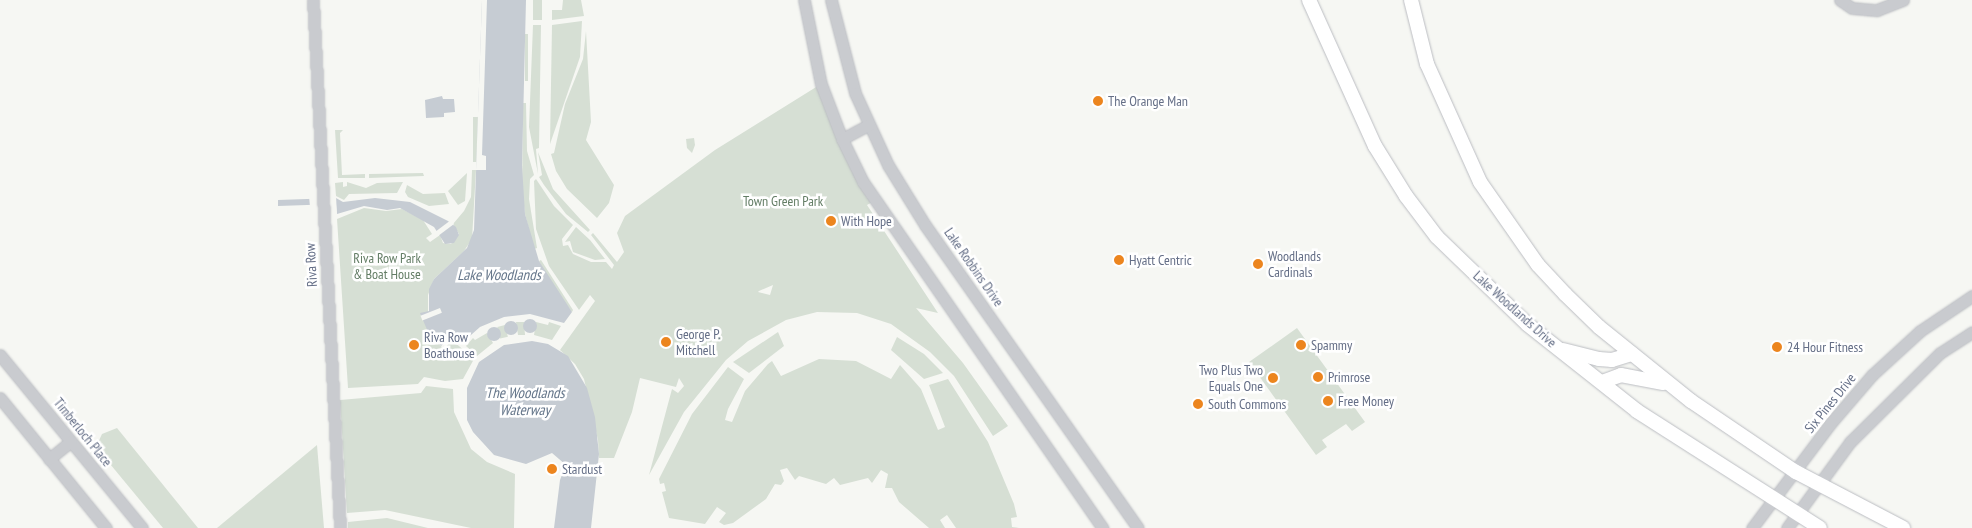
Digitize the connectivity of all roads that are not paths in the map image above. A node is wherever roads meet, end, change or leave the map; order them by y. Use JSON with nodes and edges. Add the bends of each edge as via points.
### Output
{"nodes":[{"id":1,"x":313,"y":0,"type":"edge"},
{"id":2,"x":804,"y":0,"type":"edge"},
{"id":3,"x":810,"y":0,"type":"edge"},
{"id":4,"x":831,"y":0,"type":"edge"},
{"id":5,"x":1309,"y":0,"type":"edge"},
{"id":6,"x":1411,"y":0,"type":"edge"},
{"id":7,"x":1840,"y":0,"type":"edge"},
{"id":8,"x":1902,"y":0,"type":"edge"},
{"id":9,"x":868,"y":126,"type":"junction"},
{"id":10,"x":842,"y":139,"type":"junction"},
{"id":11,"x":1972,"y":296,"type":"edge"},
{"id":12,"x":1972,"y":332,"type":"edge"},
{"id":13,"x":1560,"y":349,"type":"junction"},
{"id":14,"x":1632,"y":354,"type":"junction"},
{"id":15,"x":0,"y":356,"type":"edge"},
{"id":16,"x":1602,"y":382,"type":"junction"},
{"id":17,"x":1670,"y":386,"type":"junction"},
{"id":18,"x":0,"y":398,"type":"edge"},
{"id":19,"x":71,"y":441,"type":"junction"},
{"id":20,"x":49,"y":459,"type":"junction"},
{"id":21,"x":1796,"y":472,"type":"junction"},
{"id":22,"x":1819,"y":485,"type":"junction"},
{"id":23,"x":1774,"y":502,"type":"junction"},
{"id":24,"x":1798,"y":516,"type":"junction"},
{"id":25,"x":106,"y":528,"type":"edge"},
{"id":26,"x":142,"y":528,"type":"edge"},
{"id":27,"x":340,"y":528,"type":"edge"},
{"id":28,"x":1103,"y":528,"type":"edge"},
{"id":29,"x":1138,"y":528,"type":"edge"},
{"id":30,"x":1752,"y":528,"type":"edge"},
{"id":31,"x":1787,"y":528,"type":"edge"},
{"id":32,"x":1820,"y":528,"type":"edge"},
{"id":33,"x":1903,"y":528,"type":"edge"}],
"edges":[{"from":1,"to":27,"type":"street","name":"Riva Row"},
{"from":2,"to":3,"type":"street"},
{"from":2,"to":10,"type":"street","via":[[821,84]]},
{"from":4,"to":9,"type":"street","name":"Lake Robbins Drive","via":[[846,62]]},
{"from":5,"to":13,"type":"main road","name":"Lake Woodlands Drive","via":[[1375,146],[1406,196],[1445,245],[1528,324]]},
{"from":6,"to":14,"type":"main road","via":[[1427,64],[1480,182],[1538,265],[1599,327]]},
{"from":7,"to":8,"type":"street","via":[[1852,8],[1877,10]]},
{"from":9,"to":10,"type":"street"},
{"from":9,"to":29,"type":"street","name":"Lake Robbins Drive","via":[[925,225]]},
{"from":10,"to":28,"type":"street","via":[[880,210]]},
{"from":11,"to":21,"type":"street","name":"Six Pines Drive","via":[[1920,331],[1872,375],[1830,424]]},
{"from":12,"to":22,"type":"street","via":[[1940,353],[1893,397],[1850,442]]},
{"from":13,"to":14,"type":"main road","via":[[1599,360]]},
{"from":13,"to":16,"type":"main road","name":"Lake Woodlands Drive"},
{"from":14,"to":17,"type":"main road"},
{"from":15,"to":19,"type":"street","name":"Timberloch Place"},
{"from":16,"to":17,"type":"main road","via":[[1621,375]]},
{"from":16,"to":23,"type":"main road","name":"Lake Woodlands Drive","via":[[1637,410]]},
{"from":17,"to":21,"type":"main road"},
{"from":18,"to":20,"type":"street"},
{"from":19,"to":20,"type":"street"},
{"from":19,"to":26,"type":"street","name":"Timberloch Place"},
{"from":20,"to":25,"type":"street"},
{"from":21,"to":22,"type":"main road"},
{"from":21,"to":23,"type":"street","name":"Six Pines Drive"},
{"from":22,"to":24,"type":"street"},
{"from":22,"to":33,"type":"main road"},
{"from":23,"to":24,"type":"main road","name":"Lake Woodlands Drive"},
{"from":23,"to":30,"type":"street","name":"Six Pines Drive"},
{"from":24,"to":31,"type":"street"},
{"from":24,"to":32,"type":"main road","name":"Lake Woodlands Drive"}]}
